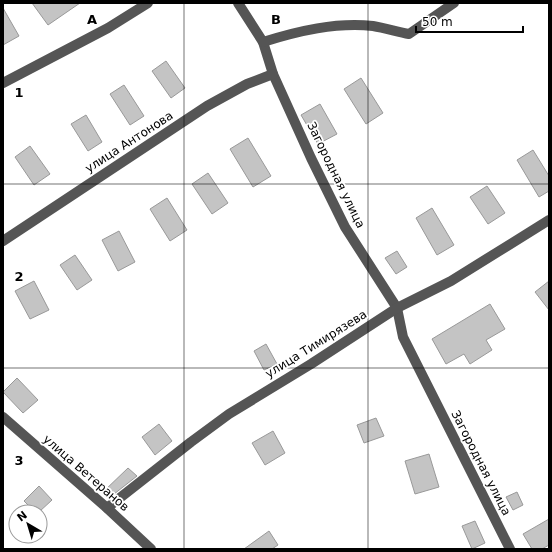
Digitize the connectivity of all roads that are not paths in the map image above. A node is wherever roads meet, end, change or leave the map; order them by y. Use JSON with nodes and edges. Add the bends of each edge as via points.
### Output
{"nodes":[{"id":1,"x":148,"y":3,"type":"edge"},
{"id":2,"x":238,"y":3,"type":"edge"},
{"id":3,"x":454,"y":3,"type":"edge"},
{"id":4,"x":263,"y":42,"type":"junction"},
{"id":5,"x":273,"y":74,"type":"junction"},
{"id":6,"x":3,"y":83,"type":"edge"},
{"id":7,"x":549,"y":220,"type":"edge"},
{"id":8,"x":3,"y":241,"type":"edge"},
{"id":9,"x":397,"y":308,"type":"junction"},
{"id":10,"x":3,"y":417,"type":"edge"},
{"id":11,"x":107,"y":508,"type":"junction"},
{"id":12,"x":151,"y":549,"type":"edge"},
{"id":13,"x":510,"y":549,"type":"edge"}],
"edges":[{"from":1,"to":6,"type":"street","via":[[108,28]]},
{"from":2,"to":4,"type":"street","name":"Загородная улица"},
{"from":3,"to":4,"type":"street","via":[[409,34],[373,26],[341,26],[294,32]]},
{"from":4,"to":5,"type":"street","name":"Загородная улица"},
{"from":5,"to":8,"type":"street","name":"улица Антонова","via":[[247,84],[207,106]]},
{"from":5,"to":9,"type":"street","name":"Загородная улица","via":[[345,227]]},
{"from":7,"to":9,"type":"street","name":"улица Тимирязева","via":[[451,281]]},
{"from":9,"to":11,"type":"street","name":"улица Тимирязева","via":[[229,414]]},
{"from":9,"to":13,"type":"street","name":"Загородная улица","via":[[403,337]]},
{"from":10,"to":11,"type":"street","name":"улица Ветеранов"},
{"from":11,"to":12,"type":"street","name":"улица Ветеранов"}]}
